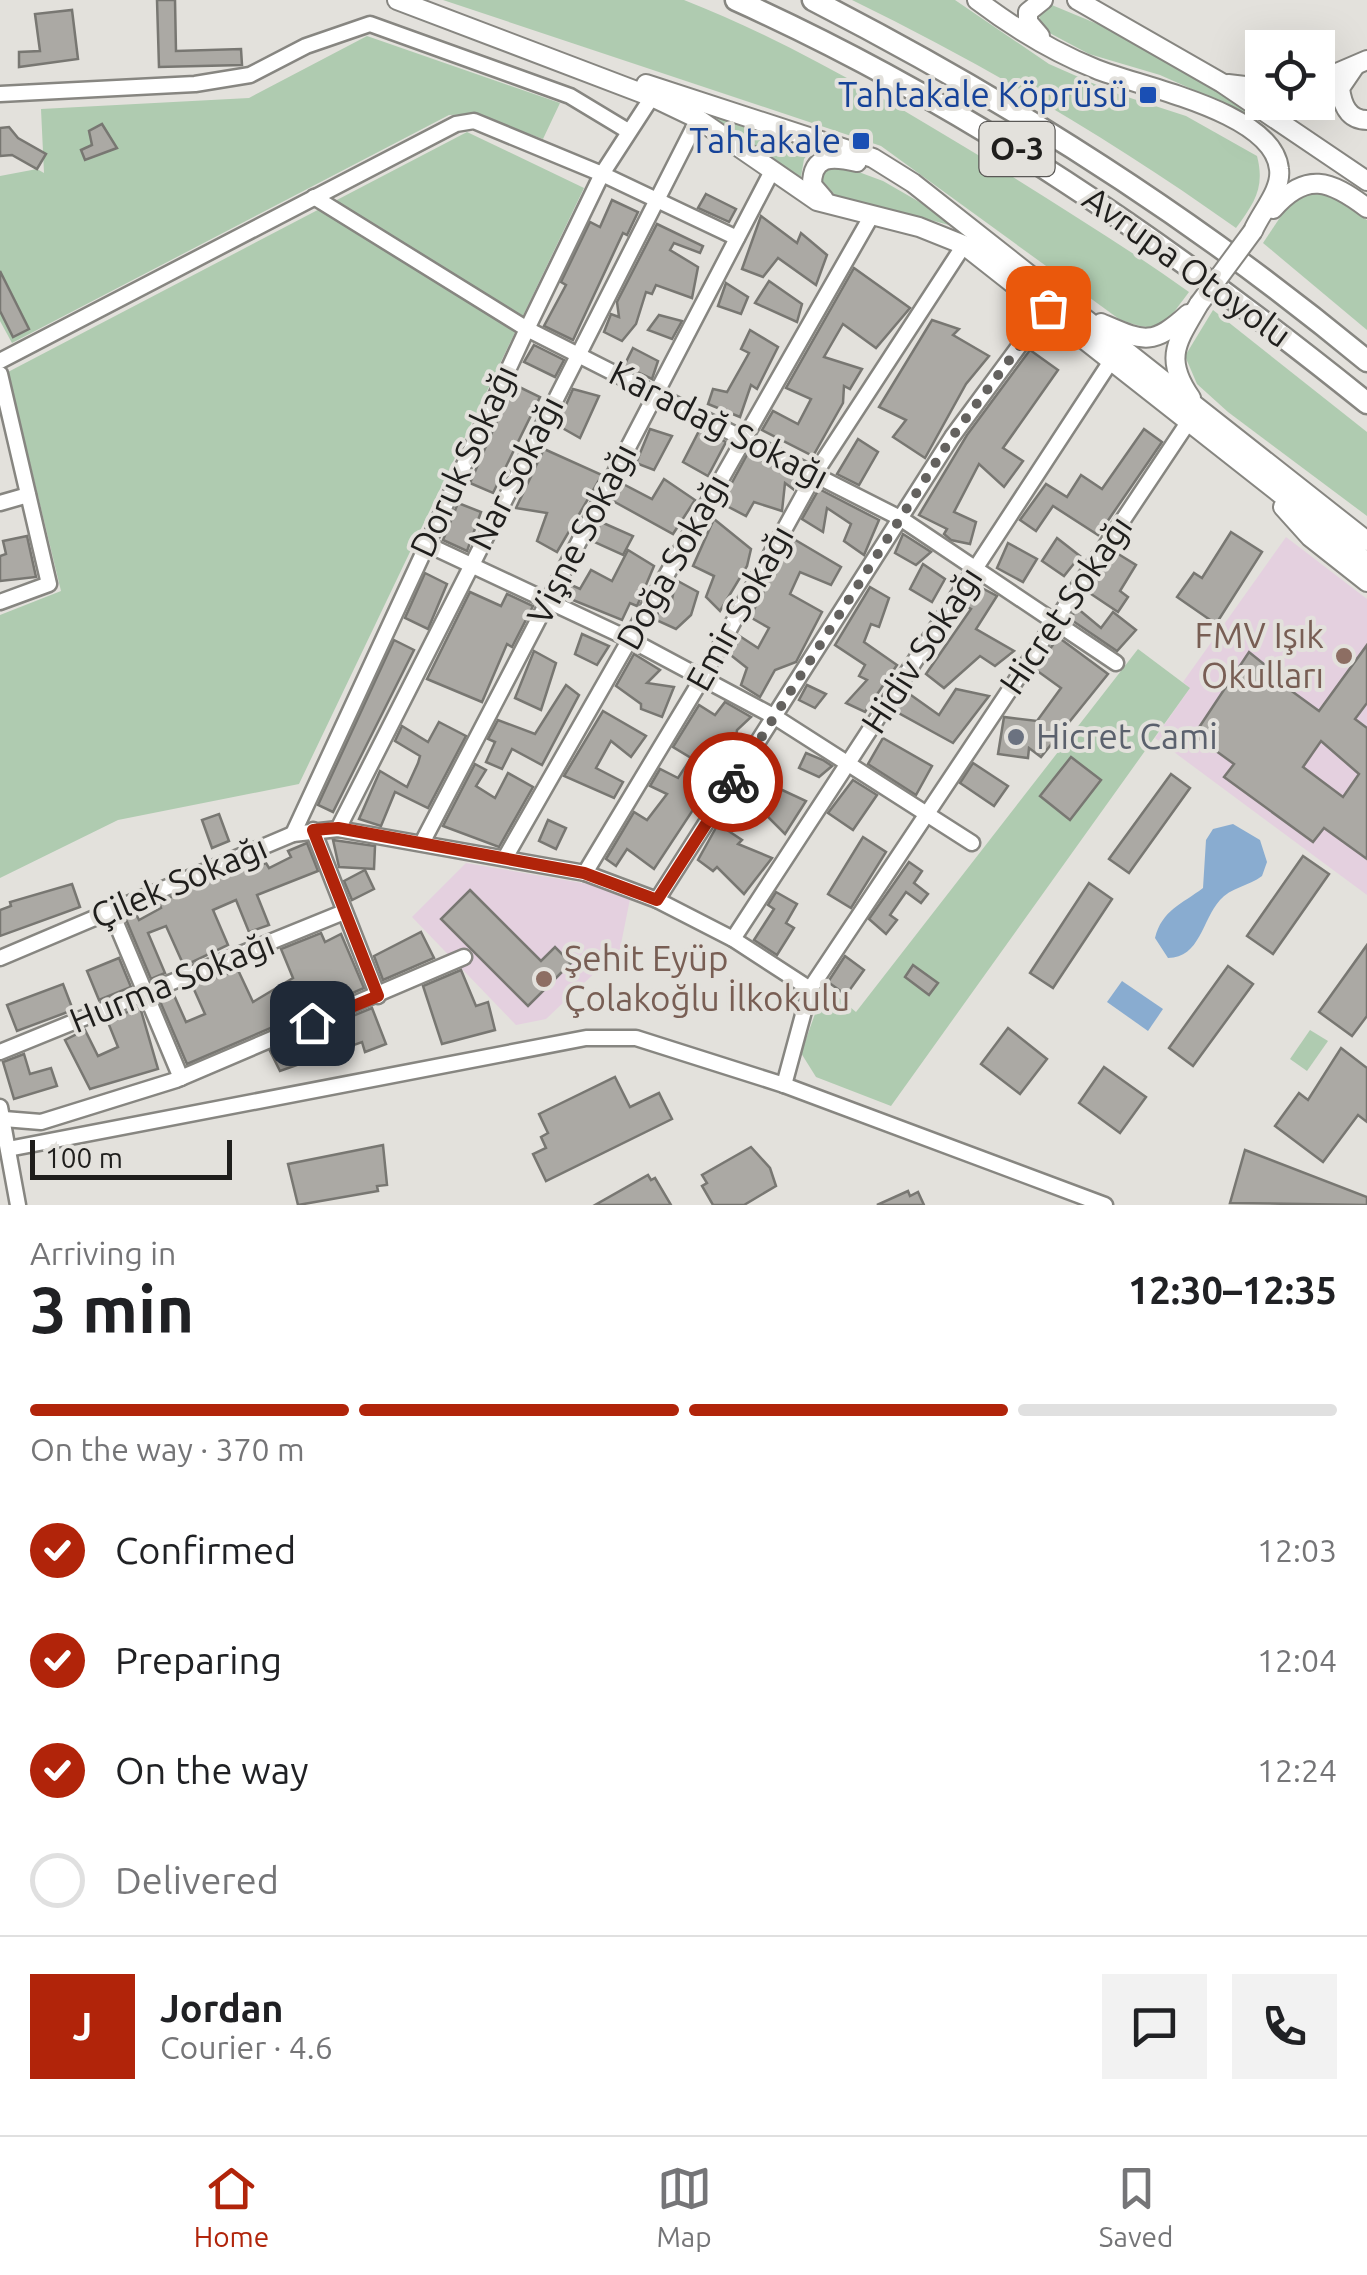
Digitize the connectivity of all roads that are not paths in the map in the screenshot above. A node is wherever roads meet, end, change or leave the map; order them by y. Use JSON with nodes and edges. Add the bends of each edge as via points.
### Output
{"nodes":[{"id":1,"x":397,"y":0,"type":"edge"},
{"id":2,"x":736,"y":0,"type":"edge"},
{"id":3,"x":812,"y":0,"type":"edge"},
{"id":4,"x":977,"y":0,"type":"edge"},
{"id":5,"x":1043,"y":0,"type":"edge"},
{"id":6,"x":1060,"y":0,"type":"edge"},
{"id":7,"x":1078,"y":0,"type":"edge"},
{"id":8,"x":1134,"y":32,"type":"junction"},
{"id":9,"x":1070,"y":57,"type":"junction"},
{"id":10,"x":559,"y":59,"type":"junction"},
{"id":11,"x":1361,"y":63,"type":"edge"},
{"id":12,"x":1335,"y":74,"type":"edge"},
{"id":13,"x":1222,"y":83,"type":"junction"},
{"id":14,"x":1245,"y":86,"type":"edge"},
{"id":15,"x":0,"y":94,"type":"edge"},
{"id":16,"x":652,"y":97,"type":"junction"},
{"id":17,"x":698,"y":119,"type":"junction"},
{"id":18,"x":1367,"y":120,"type":"edge"},
{"id":19,"x":628,"y":130,"type":"junction"},
{"id":20,"x":771,"y":173,"type":"junction"},
{"id":21,"x":602,"y":174,"type":"junction"},
{"id":22,"x":1367,"y":180,"type":"edge"},
{"id":23,"x":914,"y":183,"type":"junction"},
{"id":24,"x":314,"y":197,"type":"junction"},
{"id":25,"x":660,"y":201,"type":"junction"},
{"id":26,"x":839,"y":208,"type":"junction"},
{"id":27,"x":1367,"y":208,"type":"edge"},
{"id":28,"x":872,"y":215,"type":"junction"},
{"id":29,"x":1253,"y":232,"type":"junction"},
{"id":30,"x":737,"y":238,"type":"junction"},
{"id":31,"x":964,"y":245,"type":"junction"},
{"id":32,"x":1199,"y":304,"type":"junction"},
{"id":33,"x":1048,"y":308,"type":"junction"},
{"id":34,"x":1074,"y":311,"type":"junction"},
{"id":35,"x":526,"y":329,"type":"junction"},
{"id":36,"x":576,"y":352,"type":"junction"},
{"id":37,"x":0,"y":361,"type":"edge"},
{"id":38,"x":1111,"y":361,"type":"junction"},
{"id":39,"x":1367,"y":361,"type":"edge"},
{"id":40,"x":0,"y":374,"type":"edge"},
{"id":41,"x":655,"y":394,"type":"junction"},
{"id":42,"x":1367,"y":404,"type":"edge"},
{"id":43,"x":1189,"y":422,"type":"junction"},
{"id":44,"x":1218,"y":427,"type":"junction"},
{"id":45,"x":744,"y":437,"type":"junction"},
{"id":46,"x":816,"y":472,"type":"junction"},
{"id":47,"x":1271,"y":490,"type":"junction"},
{"id":48,"x":28,"y":495,"type":"junction"},
{"id":49,"x":0,"y":503,"type":"edge"},
{"id":50,"x":900,"y":518,"type":"junction"},
{"id":51,"x":1367,"y":541,"type":"edge"},
{"id":52,"x":424,"y":544,"type":"junction"},
{"id":53,"x":1367,"y":562,"type":"edge"},
{"id":54,"x":470,"y":564,"type":"junction"},
{"id":55,"x":975,"y":567,"type":"junction"},
{"id":56,"x":1367,"y":582,"type":"edge"},
{"id":57,"x":548,"y":600,"type":"junction"},
{"id":58,"x":0,"y":602,"type":"edge"},
{"id":59,"x":1055,"y":621,"type":"junction"},
{"id":60,"x":629,"y":639,"type":"junction"},
{"id":61,"x":1116,"y":664,"type":"dead end"},
{"id":62,"x":703,"y":677,"type":"junction"},
{"id":63,"x":775,"y":716,"type":"junction"},
{"id":64,"x":849,"y":764,"type":"junction"},
{"id":65,"x":925,"y":812,"type":"junction"},
{"id":66,"x":338,"y":828,"type":"junction"},
{"id":67,"x":313,"y":830,"type":"junction"},
{"id":68,"x":292,"y":834,"type":"junction"},
{"id":69,"x":422,"y":843,"type":"junction"},
{"id":70,"x":972,"y":843,"type":"dead end"},
{"id":71,"x":505,"y":858,"type":"junction"},
{"id":72,"x":584,"y":873,"type":"junction"},
{"id":73,"x":657,"y":900,"type":"junction"},
{"id":74,"x":112,"y":911,"type":"junction"},
{"id":75,"x":344,"y":912,"type":"junction"},
{"id":76,"x":732,"y":939,"type":"junction"},
{"id":77,"x":464,"y":956,"type":"dead end"},
{"id":78,"x":0,"y":958,"type":"edge"},
{"id":79,"x":810,"y":989,"type":"junction"},
{"id":80,"x":146,"y":993,"type":"junction"},
{"id":81,"x":378,"y":996,"type":"junction"},
{"id":82,"x":0,"y":1052,"type":"edge"},
{"id":83,"x":181,"y":1078,"type":"junction"},
{"id":84,"x":784,"y":1085,"type":"junction"},
{"id":85,"x":2,"y":1113,"type":"edge"},
{"id":86,"x":8,"y":1149,"type":"junction"},
{"id":87,"x":18,"y":1205,"type":"edge"},
{"id":88,"x":1104,"y":1205,"type":"edge"}],
"edges":[{"from":1,"to":10,"type":"main road"},
{"from":2,"to":42,"type":"highway","name":"Avrupa Otoyolu","number":"O-3","via":[[856,58],[1062,176],[1248,308]]},
{"from":3,"to":39,"type":"highway","name":"Avrupa Otoyolu","number":"O-3","via":[[984,91],[1088,156],[1248,267]]},
{"from":4,"to":9,"type":"main road"},
{"from":5,"to":9,"type":"main road","via":[[1032,6],[1028,22]]},
{"from":6,"to":8,"type":"main road"},
{"from":7,"to":8,"type":"main road"},
{"from":8,"to":13,"type":"main road"},
{"from":9,"to":29,"type":"main road","via":[[1216,108],[1256,136],[1278,160],[1280,180]]},
{"from":10,"to":16,"type":"main road"},
{"from":10,"to":23,"type":"main road","via":[[872,158]]},
{"from":11,"to":12,"type":"main road"},
{"from":11,"to":18,"type":"main road","via":[[1340,88],[1349,113]]},
{"from":13,"to":14,"type":"main road"},
{"from":13,"to":22,"type":"main road"},
{"from":15,"to":19,"type":"street","via":[[250,75],[370,24],[570,96]]},
{"from":16,"to":17,"type":"main road"},
{"from":16,"to":19,"type":"street","name":"Doruk Sokağı"},
{"from":17,"to":20,"type":"main road"},
{"from":17,"to":25,"type":"street","name":"Nar Sokağı"},
{"from":19,"to":21,"type":"street","name":"Doruk Sokağı"},
{"from":20,"to":26,"type":"main road"},
{"from":20,"to":30,"type":"street","name":"Vişne Sokağı"},
{"from":21,"to":24,"type":"street","via":[[474,121],[456,124]]},
{"from":21,"to":25,"type":"street"},
{"from":21,"to":35,"type":"street","name":"Doruk Sokağı"},
{"from":23,"to":26,"type":"main road","via":[[862,164],[822,159],[812,185]]},
{"from":23,"to":34,"type":"main road"},
{"from":24,"to":35,"type":"street","name":"Karadağ Sokağı"},
{"from":24,"to":37,"type":"street"},
{"from":25,"to":30,"type":"street"},
{"from":25,"to":36,"type":"street","name":"Nar Sokağı"},
{"from":26,"to":28,"type":"main road"},
{"from":27,"to":29,"type":"main road","via":[[1309,182],[1296,186]]},
{"from":28,"to":31,"type":"main road"},
{"from":28,"to":45,"type":"street","name":"Doğa Sokağı"},
{"from":29,"to":32,"type":"main road","bridge":true},
{"from":30,"to":41,"type":"street","name":"Vişne Sokağı"},
{"from":31,"to":33,"type":"main road"},
{"from":31,"to":46,"type":"street","name":"Emir Sokağı"},
{"from":32,"to":34,"type":"main road","via":[[1147,340]]},
{"from":32,"to":44,"type":"main road","via":[[1178,340],[1175,365],[1189,396]]},
{"from":33,"to":38,"type":"main road"},
{"from":33,"to":50,"type":"street"},
{"from":34,"to":44,"type":"main road"},
{"from":35,"to":36,"type":"street","name":"Karadağ Sokağı"},
{"from":35,"to":52,"type":"street","name":"Doruk Sokağı"},
{"from":36,"to":41,"type":"street","name":"Karadağ Sokağı"},
{"from":36,"to":54,"type":"street","name":"Nar Sokağı"},
{"from":38,"to":43,"type":"main road"},
{"from":38,"to":55,"type":"street","name":"Hidiv Sokağı"},
{"from":40,"to":48,"type":"street"},
{"from":41,"to":45,"type":"street","name":"Karadağ Sokağı"},
{"from":41,"to":57,"type":"street","name":"Vişne Sokağı"},
{"from":43,"to":47,"type":"main road"},
{"from":43,"to":59,"type":"street","name":"Hicret Sokağı"},
{"from":44,"to":51,"type":"main road"},
{"from":45,"to":46,"type":"street","name":"Karadağ Sokağı"},
{"from":45,"to":60,"type":"street","name":"Doğa Sokağı"},
{"from":46,"to":50,"type":"street","name":"Karadağ Sokağı"},
{"from":46,"to":62,"type":"street","name":"Emir Sokağı"},
{"from":47,"to":53,"type":"main road"},
{"from":47,"to":56,"type":"main road","via":[[1293,522]]},
{"from":48,"to":49,"type":"street"},
{"from":48,"to":58,"type":"street","via":[[48,584]]},
{"from":50,"to":55,"type":"street","name":"Karadağ Sokağı"},
{"from":50,"to":63,"type":"street"},
{"from":52,"to":54,"type":"street"},
{"from":52,"to":68,"type":"street","name":"Doruk Sokağı"},
{"from":54,"to":57,"type":"street"},
{"from":54,"to":66,"type":"street","name":"Nar Sokağı"},
{"from":55,"to":59,"type":"street","name":"Karadağ Sokağı"},
{"from":55,"to":64,"type":"street","name":"Hidiv Sokağı"},
{"from":57,"to":60,"type":"street"},
{"from":57,"to":69,"type":"street","name":"Vişne Sokağı"},
{"from":59,"to":61,"type":"street","name":"Karadağ Sokağı"},
{"from":59,"to":65,"type":"street","name":"Hicret Sokağı"},
{"from":60,"to":62,"type":"street"},
{"from":60,"to":71,"type":"street","name":"Doğa Sokağı"},
{"from":62,"to":63,"type":"street"},
{"from":62,"to":72,"type":"street","name":"Emir Sokağı"},
{"from":63,"to":64,"type":"street"},
{"from":63,"to":73,"type":"street"},
{"from":64,"to":65,"type":"street"},
{"from":64,"to":76,"type":"street","name":"Hidiv Sokağı"},
{"from":65,"to":70,"type":"street"},
{"from":65,"to":79,"type":"street","name":"Hicret Sokağı"},
{"from":66,"to":67,"type":"street","name":"Çilek Sokağı"},
{"from":66,"to":69,"type":"street","name":"Çilek Sokağı"},
{"from":67,"to":68,"type":"street","name":"Çilek Sokağı"},
{"from":67,"to":75,"type":"street"},
{"from":68,"to":74,"type":"street","name":"Çilek Sokağı"},
{"from":69,"to":71,"type":"street","name":"Çilek Sokağı"},
{"from":71,"to":72,"type":"street","name":"Çilek Sokağı"},
{"from":72,"to":73,"type":"street","name":"Çilek Sokağı"},
{"from":73,"to":76,"type":"street","name":"Çilek Sokağı"},
{"from":74,"to":78,"type":"street","name":"Çilek Sokağı"},
{"from":74,"to":80,"type":"street"},
{"from":75,"to":80,"type":"street","name":"Hurma Sokağı"},
{"from":75,"to":81,"type":"street"},
{"from":76,"to":79,"type":"street","name":"Çilek Sokağı"},
{"from":77,"to":81,"type":"street"},
{"from":79,"to":84,"type":"street","name":"Hicret Sokağı"},
{"from":80,"to":82,"type":"street","name":"Hurma Sokağı"},
{"from":80,"to":83,"type":"street"},
{"from":81,"to":83,"type":"street"},
{"from":83,"to":85,"type":"street","via":[[41,1122]]},
{"from":84,"to":86,"type":"street","via":[[636,1038],[586,1038]]},
{"from":84,"to":88,"type":"street"},
{"from":85,"to":86,"type":"street"},
{"from":86,"to":87,"type":"street"}]}
